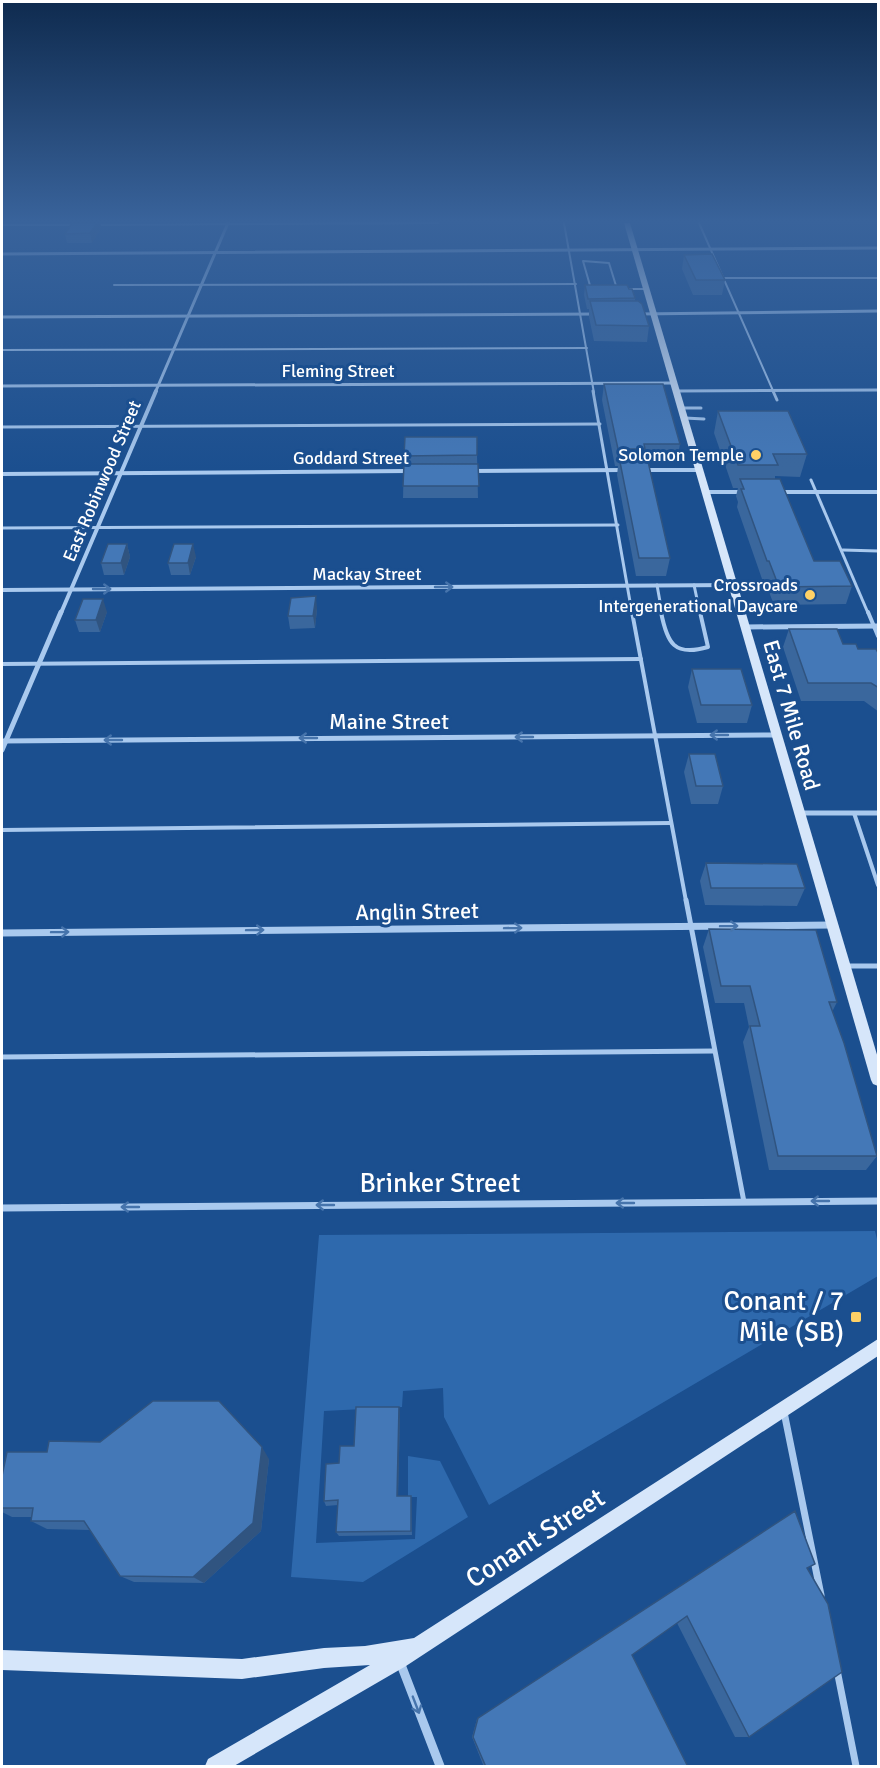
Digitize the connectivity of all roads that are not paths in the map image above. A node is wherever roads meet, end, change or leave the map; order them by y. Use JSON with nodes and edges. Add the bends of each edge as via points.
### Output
{"nodes":[{"id":1,"x":192,"y":306,"type":"edge"},
{"id":2,"x":580,"y":306,"type":"edge"},
{"id":3,"x":652,"y":306,"type":"edge"},
{"id":4,"x":736,"y":306,"type":"edge"},
{"id":5,"x":879,"y":311,"type":"edge"},
{"id":6,"x":739,"y":312,"type":"junction"},
{"id":7,"x":654,"y":313,"type":"junction"},
{"id":8,"x":582,"y":314,"type":"junction"},
{"id":9,"x":605,"y":314,"type":"edge"},
{"id":10,"x":629,"y":314,"type":"edge"},
{"id":11,"x":188,"y":316,"type":"junction"},
{"id":12,"x":2,"y":317,"type":"edge"},
{"id":13,"x":588,"y":348,"type":"junction"},
{"id":14,"x":174,"y":349,"type":"junction"},
{"id":15,"x":2,"y":350,"type":"edge"},
{"id":16,"x":593,"y":383,"type":"junction"},
{"id":17,"x":158,"y":385,"type":"junction"},
{"id":18,"x":2,"y":386,"type":"edge"},
{"id":19,"x":676,"y":387,"type":"junction"},
{"id":20,"x":879,"y":390,"type":"edge"},
{"id":21,"x":774,"y":391,"type":"junction"},
{"id":22,"x":777,"y":400,"type":"dead end"},
{"id":23,"x":682,"y":408,"type":"junction"},
{"id":24,"x":700,"y":408,"type":"dead end"},
{"id":25,"x":685,"y":418,"type":"junction"},
{"id":26,"x":704,"y":419,"type":"dead end"},
{"id":27,"x":600,"y":424,"type":"junction"},
{"id":28,"x":141,"y":426,"type":"junction"},
{"id":29,"x":2,"y":427,"type":"edge"},
{"id":30,"x":608,"y":470,"type":"junction"},
{"id":31,"x":629,"y":470,"type":"edge"},
{"id":32,"x":640,"y":470,"type":"edge"},
{"id":33,"x":700,"y":470,"type":"junction"},
{"id":34,"x":417,"y":471,"type":"edge"},
{"id":35,"x":465,"y":471,"type":"edge"},
{"id":36,"x":120,"y":473,"type":"junction"},
{"id":37,"x":2,"y":474,"type":"edge"},
{"id":38,"x":811,"y":480,"type":"dead end"},
{"id":39,"x":706,"y":492,"type":"junction"},
{"id":40,"x":750,"y":492,"type":"edge"},
{"id":41,"x":772,"y":492,"type":"edge"},
{"id":42,"x":817,"y":492,"type":"junction"},
{"id":43,"x":879,"y":492,"type":"edge"},
{"id":44,"x":618,"y":525,"type":"junction"},
{"id":45,"x":97,"y":527,"type":"junction"},
{"id":46,"x":2,"y":528,"type":"edge"},
{"id":47,"x":843,"y":550,"type":"junction"},
{"id":48,"x":879,"y":551,"type":"edge"},
{"id":49,"x":628,"y":585,"type":"junction"},
{"id":50,"x":657,"y":585,"type":"junction"},
{"id":51,"x":694,"y":585,"type":"junction"},
{"id":52,"x":734,"y":585,"type":"junction"},
{"id":53,"x":70,"y":589,"type":"junction"},
{"id":54,"x":2,"y":590,"type":"edge"},
{"id":55,"x":876,"y":626,"type":"edge"},
{"id":56,"x":746,"y":627,"type":"junction"},
{"id":57,"x":879,"y":636,"type":"edge"},
{"id":58,"x":641,"y":659,"type":"junction"},
{"id":59,"x":2,"y":664,"type":"edge"},
{"id":60,"x":38,"y":664,"type":"junction"},
{"id":61,"x":777,"y":735,"type":"junction"},
{"id":62,"x":654,"y":736,"type":"junction"},
{"id":63,"x":3,"y":741,"type":"edge"},
{"id":64,"x":2,"y":750,"type":"edge"},
{"id":65,"x":800,"y":813,"type":"junction"},
{"id":66,"x":854,"y":813,"type":"junction"},
{"id":67,"x":879,"y":813,"type":"edge"},
{"id":68,"x":670,"y":823,"type":"junction"},
{"id":69,"x":2,"y":830,"type":"edge"},
{"id":70,"x":879,"y":885,"type":"edge"},
{"id":71,"x":832,"y":925,"type":"junction"},
{"id":72,"x":690,"y":926,"type":"junction"},
{"id":73,"x":2,"y":933,"type":"edge"},
{"id":74,"x":845,"y":966,"type":"junction"},
{"id":75,"x":879,"y":966,"type":"edge"},
{"id":76,"x":714,"y":1051,"type":"junction"},
{"id":77,"x":2,"y":1056,"type":"edge"},
{"id":78,"x":879,"y":1080,"type":"edge"},
{"id":79,"x":879,"y":1201,"type":"edge"},
{"id":80,"x":744,"y":1202,"type":"junction"},
{"id":81,"x":2,"y":1208,"type":"edge"},
{"id":82,"x":879,"y":1347,"type":"edge"},
{"id":83,"x":783,"y":1409,"type":"junction"},
{"id":84,"x":824,"y":1606,"type":"edge"},
{"id":85,"x":397,"y":1655,"type":"junction"},
{"id":86,"x":2,"y":1660,"type":"edge"},
{"id":87,"x":835,"y":1663,"type":"edge"},
{"id":88,"x":216,"y":1767,"type":"edge"},
{"id":89,"x":440,"y":1767,"type":"edge"},
{"id":90,"x":856,"y":1767,"type":"edge"}],
"edges":[{"from":1,"to":11,"type":"street","name":"East Robinwood Street"},
{"from":2,"to":8,"type":"lane"},
{"from":3,"to":7,"type":"street","name":"East 7 Mile Road"},
{"from":4,"to":6,"type":"lane"},
{"from":5,"to":6,"type":"street"},
{"from":6,"to":7,"type":"street"},
{"from":6,"to":21,"type":"lane"},
{"from":7,"to":10,"type":"street"},
{"from":7,"to":19,"type":"street","name":"East 7 Mile Road"},
{"from":8,"to":9,"type":"street"},
{"from":8,"to":11,"type":"street"},
{"from":8,"to":13,"type":"lane"},
{"from":11,"to":12,"type":"street"},
{"from":11,"to":14,"type":"street","name":"East Robinwood Street"},
{"from":13,"to":14,"type":"lane"},
{"from":13,"to":16,"type":"lane"},
{"from":14,"to":15,"type":"lane"},
{"from":14,"to":17,"type":"street","name":"East Robinwood Street"},
{"from":16,"to":17,"type":"street","name":"Fleming Street"},
{"from":16,"to":19,"type":"street","name":"Fleming Street"},
{"from":16,"to":27,"type":"lane"},
{"from":17,"to":18,"type":"street","name":"Fleming Street"},
{"from":17,"to":28,"type":"street","name":"East Robinwood Street"},
{"from":19,"to":21,"type":"street","name":"Fleming Street"},
{"from":19,"to":23,"type":"street","name":"East 7 Mile Road"},
{"from":20,"to":21,"type":"street","name":"Fleming Street"},
{"from":21,"to":22,"type":"lane"},
{"from":23,"to":24,"type":"lane"},
{"from":23,"to":25,"type":"street","name":"East 7 Mile Road"},
{"from":25,"to":26,"type":"lane"},
{"from":25,"to":33,"type":"street","name":"East 7 Mile Road"},
{"from":27,"to":28,"type":"lane"},
{"from":27,"to":30,"type":"lane"},
{"from":28,"to":29,"type":"lane"},
{"from":28,"to":36,"type":"street","name":"East Robinwood Street"},
{"from":30,"to":31,"type":"street"},
{"from":30,"to":35,"type":"street"},
{"from":30,"to":44,"type":"lane"},
{"from":32,"to":33,"type":"street"},
{"from":33,"to":39,"type":"street","name":"East 7 Mile Road"},
{"from":34,"to":36,"type":"street","name":"Goddard Street"},
{"from":36,"to":37,"type":"street","name":"Goddard Street"},
{"from":36,"to":45,"type":"street","name":"East Robinwood Street"},
{"from":38,"to":42,"type":"lane"},
{"from":39,"to":40,"type":"street"},
{"from":39,"to":52,"type":"street","name":"East 7 Mile Road"},
{"from":41,"to":42,"type":"street"},
{"from":42,"to":43,"type":"street"},
{"from":42,"to":47,"type":"lane"},
{"from":44,"to":45,"type":"lane"},
{"from":44,"to":49,"type":"lane"},
{"from":45,"to":46,"type":"lane"},
{"from":45,"to":53,"type":"street","name":"East Robinwood Street"},
{"from":47,"to":48,"type":"lane"},
{"from":47,"to":55,"type":"lane"},
{"from":49,"to":50,"type":"street","name":"Mackay Street"},
{"from":53,"to":49,"type":"street","name":"Mackay Street","one_way":true},
{"from":49,"to":58,"type":"lane"},
{"from":50,"to":51,"type":"street","name":"Mackay Street"},
{"from":50,"to":51,"type":"lane","via":[[674,649],[697,652],[708,647]]},
{"from":51,"to":52,"type":"street","name":"Mackay Street"},
{"from":52,"to":56,"type":"street","name":"East 7 Mile Road"},
{"from":53,"to":54,"type":"street","name":"Mackay Street"},
{"from":53,"to":60,"type":"street","name":"East Robinwood Street"},
{"from":55,"to":56,"type":"street"},
{"from":55,"to":57,"type":"lane"},
{"from":56,"to":61,"type":"street","name":"East 7 Mile Road"},
{"from":58,"to":60,"type":"lane"},
{"from":58,"to":62,"type":"lane"},
{"from":59,"to":60,"type":"lane"},
{"from":60,"to":63,"type":"street","name":"East Robinwood Street"},
{"from":61,"to":62,"type":"street","name":"Maine Street","one_way":true},
{"from":61,"to":65,"type":"street","name":"East 7 Mile Road"},
{"from":62,"to":63,"type":"street","name":"Maine Street","one_way":true},
{"from":62,"to":68,"type":"lane"},
{"from":63,"to":64,"type":"street","name":"East Robinwood Street"},
{"from":65,"to":66,"type":"street"},
{"from":65,"to":71,"type":"street","name":"East 7 Mile Road"},
{"from":66,"to":67,"type":"street"},
{"from":66,"to":70,"type":"lane"},
{"from":68,"to":69,"type":"lane"},
{"from":68,"to":72,"type":"lane"},
{"from":72,"to":71,"type":"street","name":"Anglin Street","one_way":true},
{"from":71,"to":74,"type":"street","name":"East 7 Mile Road"},
{"from":73,"to":72,"type":"street","name":"Anglin Street","one_way":true},
{"from":72,"to":76,"type":"lane"},
{"from":74,"to":75,"type":"lane"},
{"from":74,"to":78,"type":"street","name":"East 7 Mile Road"},
{"from":76,"to":77,"type":"lane"},
{"from":76,"to":80,"type":"lane"},
{"from":79,"to":80,"type":"street","name":"Brinker Street","one_way":true},
{"from":80,"to":81,"type":"street","name":"Brinker Street","one_way":true},
{"from":82,"to":83,"type":"street","name":"Conant Street"},
{"from":83,"to":84,"type":"lane"},
{"from":83,"to":85,"type":"street","name":"Conant Street","via":[[420,1646]]},
{"from":85,"to":86,"type":"street","via":[[242,1669]]},
{"from":85,"to":88,"type":"street"},
{"from":85,"to":89,"type":"street","one_way":true},
{"from":87,"to":90,"type":"lane"}]}
